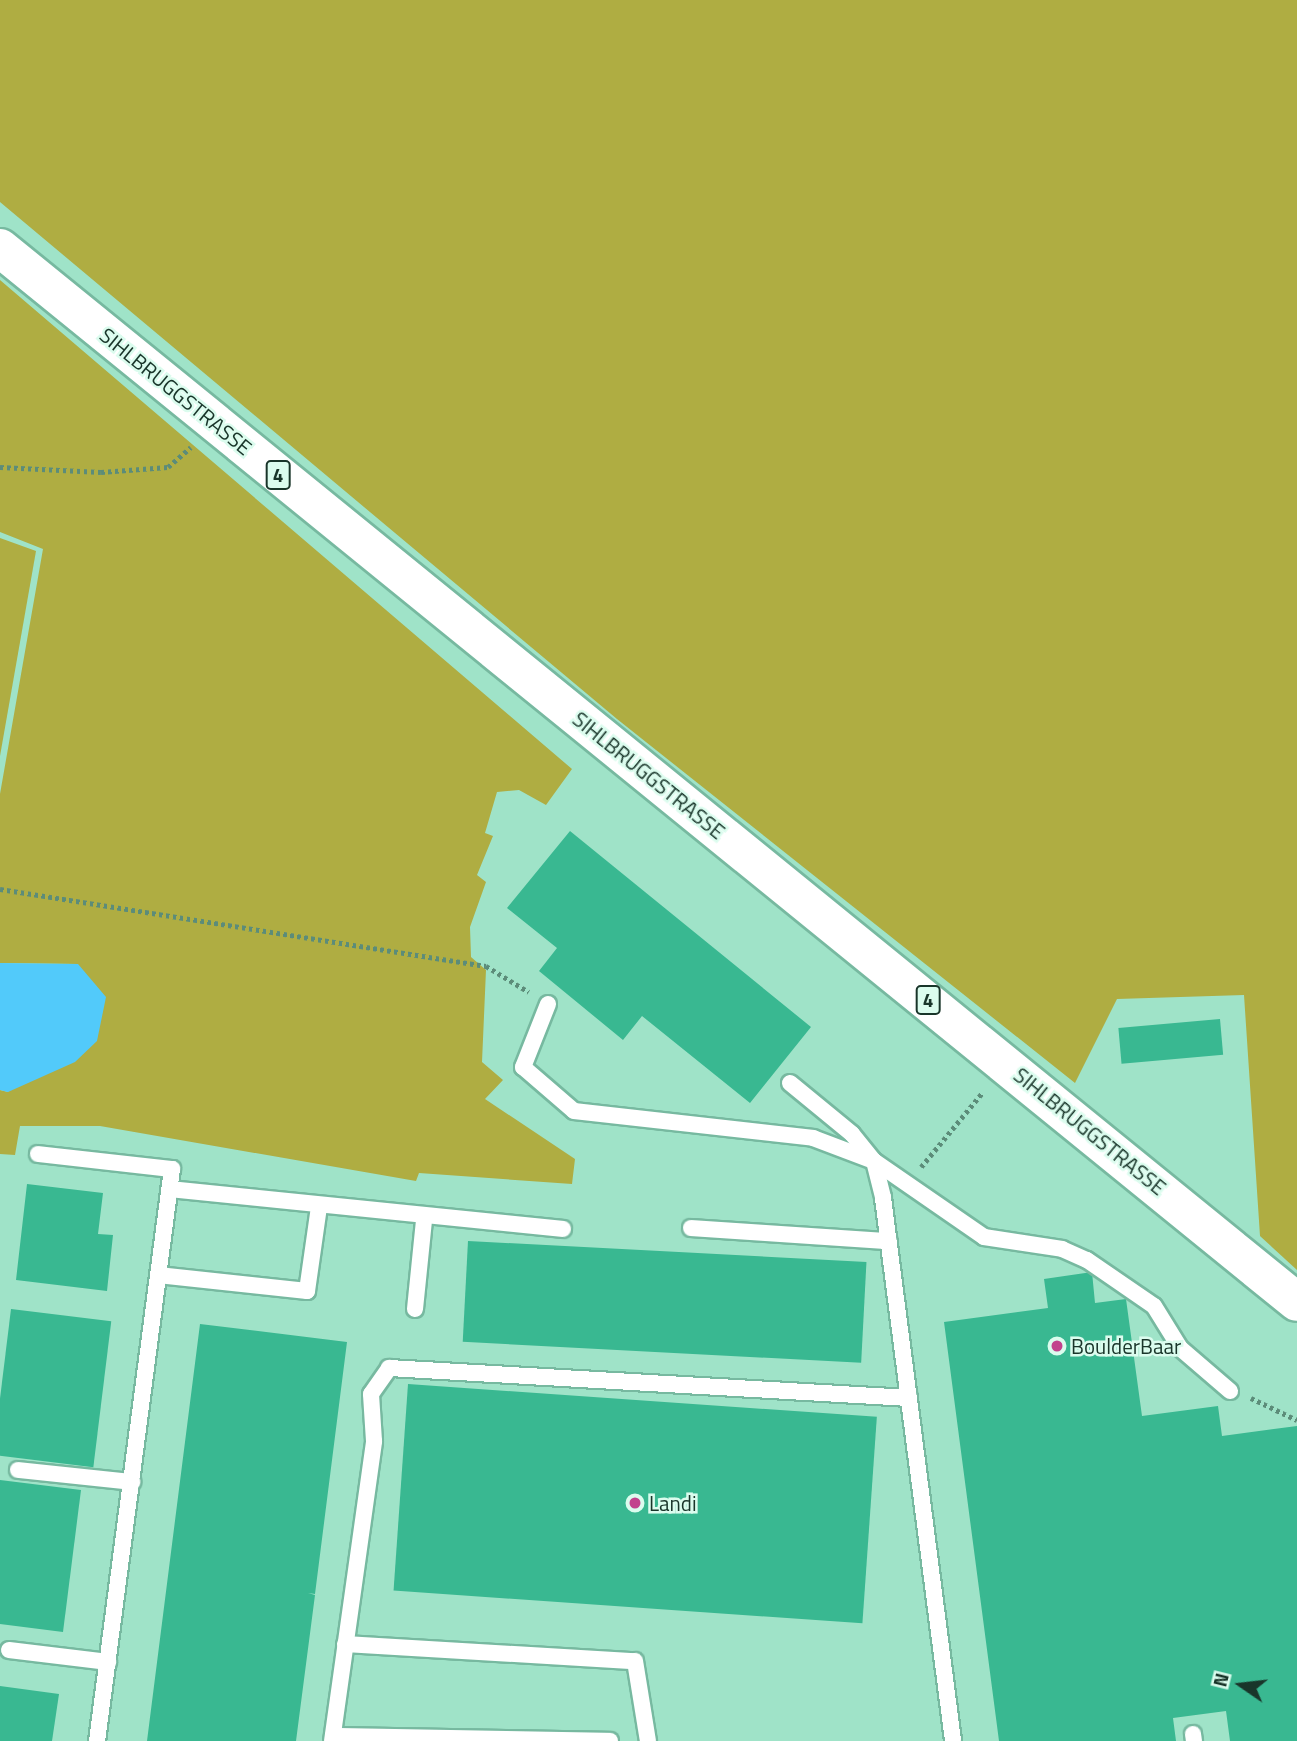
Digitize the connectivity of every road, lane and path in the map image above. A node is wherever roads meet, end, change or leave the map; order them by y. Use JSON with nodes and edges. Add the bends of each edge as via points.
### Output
{"nodes":[{"id":1,"x":0,"y":248,"type":"edge"},
{"id":2,"x":218,"y":425,"type":"junction"},
{"id":3,"x":0,"y":467,"type":"edge"},
{"id":4,"x":0,"y":889,"type":"edge"},
{"id":5,"x":548,"y":1004,"type":"joint"},
{"id":6,"x":790,"y":1083,"type":"dead end"},
{"id":7,"x":987,"y":1086,"type":"dead end"},
{"id":8,"x":38,"y":1154,"type":"dead end"},
{"id":9,"x":874,"y":1161,"type":"junction"},
{"id":10,"x":910,"y":1181,"type":"junction"},
{"id":11,"x":170,"y":1189,"type":"junction"},
{"id":12,"x":319,"y":1208,"type":"junction"},
{"id":13,"x":424,"y":1220,"type":"junction"},
{"id":14,"x":691,"y":1228,"type":"dead end"},
{"id":15,"x":564,"y":1229,"type":"dead end"},
{"id":16,"x":889,"y":1241,"type":"junction"},
{"id":17,"x":158,"y":1275,"type":"junction"},
{"id":18,"x":1297,"y":1302,"type":"edge"},
{"id":19,"x":415,"y":1310,"type":"dead end"},
{"id":20,"x":1230,"y":1391,"type":"joint"},
{"id":21,"x":909,"y":1398,"type":"junction"},
{"id":22,"x":1297,"y":1420,"type":"edge"},
{"id":23,"x":18,"y":1470,"type":"dead end"},
{"id":24,"x":132,"y":1482,"type":"junction"},
{"id":25,"x":345,"y":1644,"type":"junction"},
{"id":26,"x":9,"y":1650,"type":"dead end"},
{"id":27,"x":108,"y":1662,"type":"junction"},
{"id":28,"x":332,"y":1739,"type":"edge"},
{"id":29,"x":97,"y":1741,"type":"edge"},
{"id":30,"x":610,"y":1741,"type":"edge"},
{"id":31,"x":648,"y":1741,"type":"edge"},
{"id":32,"x":953,"y":1741,"type":"edge"}],
"edges":[{"from":1,"to":2,"type":"main road","name":"SIHLBRUGGSTRASSE","number":"4"},
{"from":2,"to":3,"type":"path","via":[[168,467],[101,472]]},
{"from":2,"to":18,"type":"main road","name":"SIHLBRUGGSTRASSE","number":"4"},
{"from":4,"to":5,"type":"path","via":[[486,966]]},
{"from":5,"to":9,"type":"lane","via":[[523,1067],[574,1111],[813,1138]]},
{"from":6,"to":9,"type":"lane","via":[[852,1134]]},
{"from":7,"to":10,"type":"path"},
{"from":8,"to":11,"type":"lane","via":[[172,1169]]},
{"from":9,"to":10,"type":"lane"},
{"from":9,"to":16,"type":"lane"},
{"from":10,"to":20,"type":"lane","via":[[984,1237],[1051,1247],[1087,1259],[1154,1306],[1180,1348]]},
{"from":11,"to":12,"type":"lane"},
{"from":11,"to":17,"type":"lane"},
{"from":12,"to":13,"type":"lane"},
{"from":12,"to":17,"type":"lane","via":[[307,1292]]},
{"from":13,"to":15,"type":"lane"},
{"from":13,"to":19,"type":"lane"},
{"from":14,"to":16,"type":"lane"},
{"from":16,"to":21,"type":"lane"},
{"from":17,"to":24,"type":"lane"},
{"from":20,"to":22,"type":"path"},
{"from":21,"to":25,"type":"lane","via":[[389,1368],[371,1394],[374,1441]]},
{"from":21,"to":32,"type":"lane"},
{"from":23,"to":24,"type":"lane"},
{"from":24,"to":27,"type":"lane"},
{"from":25,"to":28,"type":"lane"},
{"from":25,"to":31,"type":"lane","via":[[635,1661]]},
{"from":26,"to":27,"type":"lane"},
{"from":27,"to":29,"type":"lane"},
{"from":28,"to":30,"type":"lane"}]}
